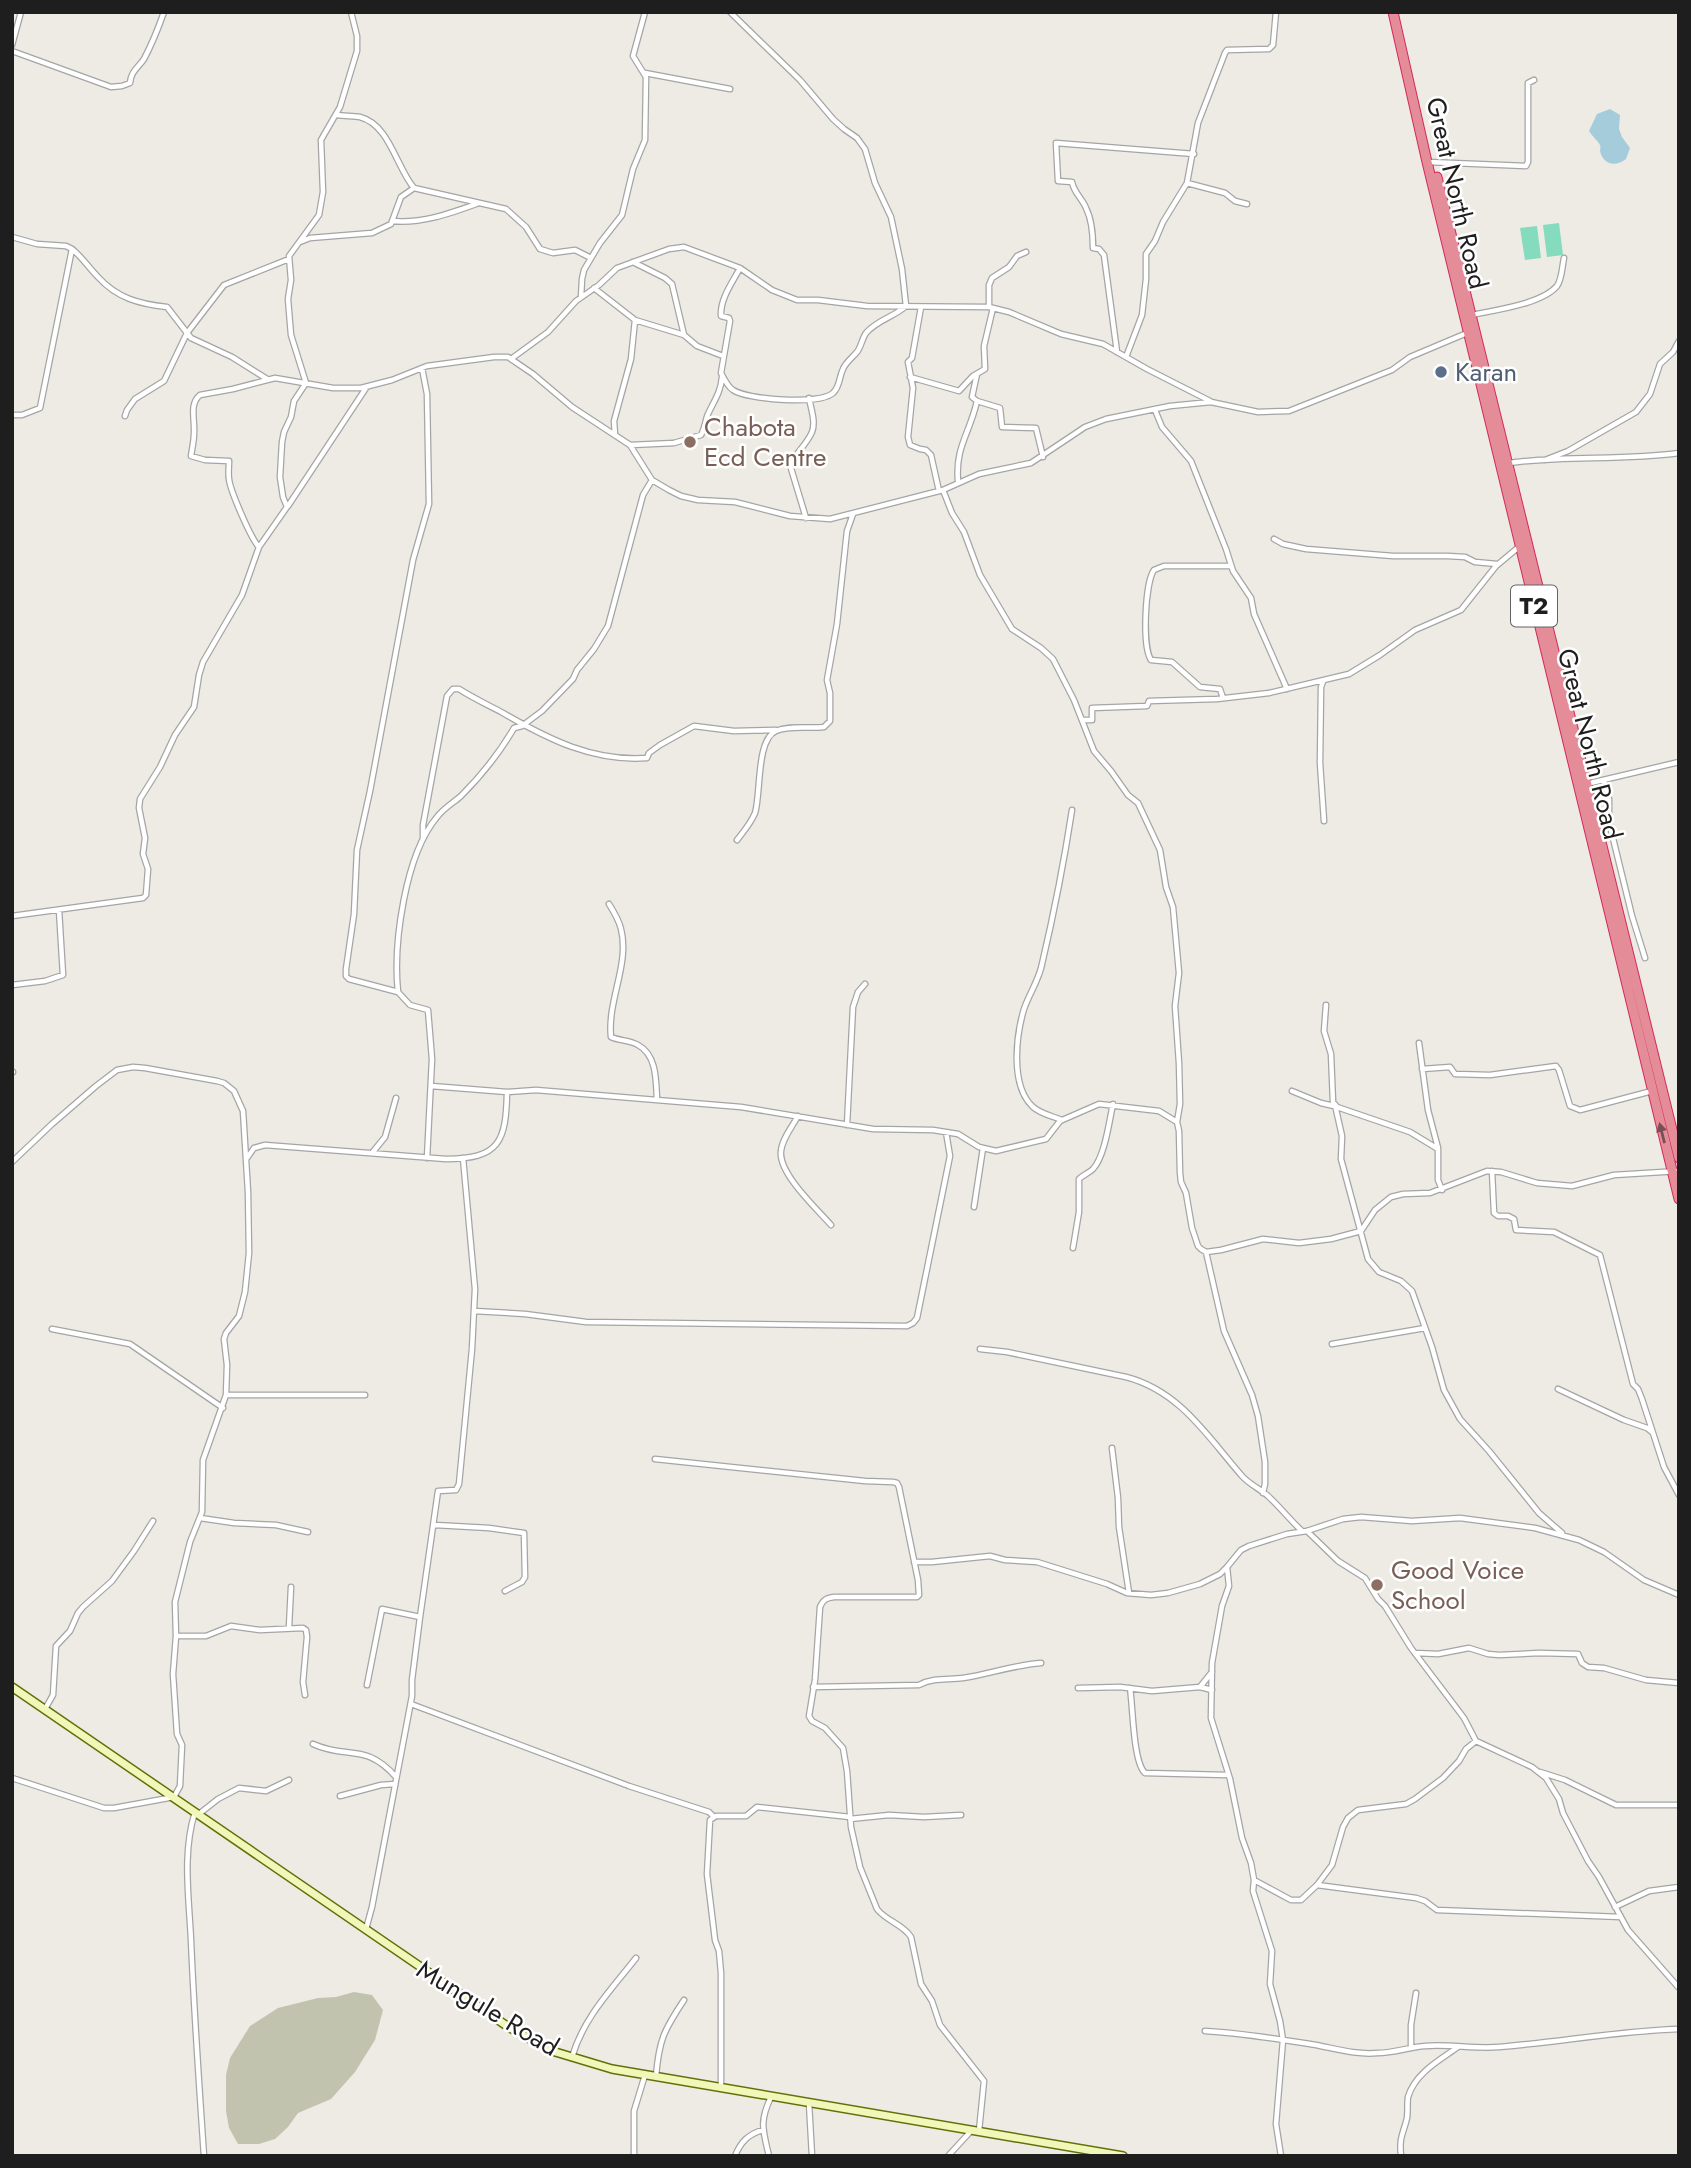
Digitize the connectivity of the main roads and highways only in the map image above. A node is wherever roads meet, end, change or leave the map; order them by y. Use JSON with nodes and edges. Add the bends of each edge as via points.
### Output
{"nodes":[{"id":1,"x":1394,"y":12,"type":"edge"},
{"id":2,"x":1582,"y":785,"type":"junction"},
{"id":3,"x":1679,"y":1158,"type":"edge"},
{"id":4,"x":1676,"y":1172,"type":"edge"},
{"id":5,"x":1679,"y":1199,"type":"edge"}],
"edges":[{"from":1,"to":2,"type":"highway","name":"Great North Road","number":"T2"},
{"from":2,"to":3,"type":"highway","name":"Great North Road","number":"T2"},
{"from":4,"to":2,"type":"highway","name":"Great North Road","number":"T2","one_way":true,"via":[[1652,1091]]},
{"from":4,"to":5,"type":"highway","name":"Great North Road","number":"T2"}]}
